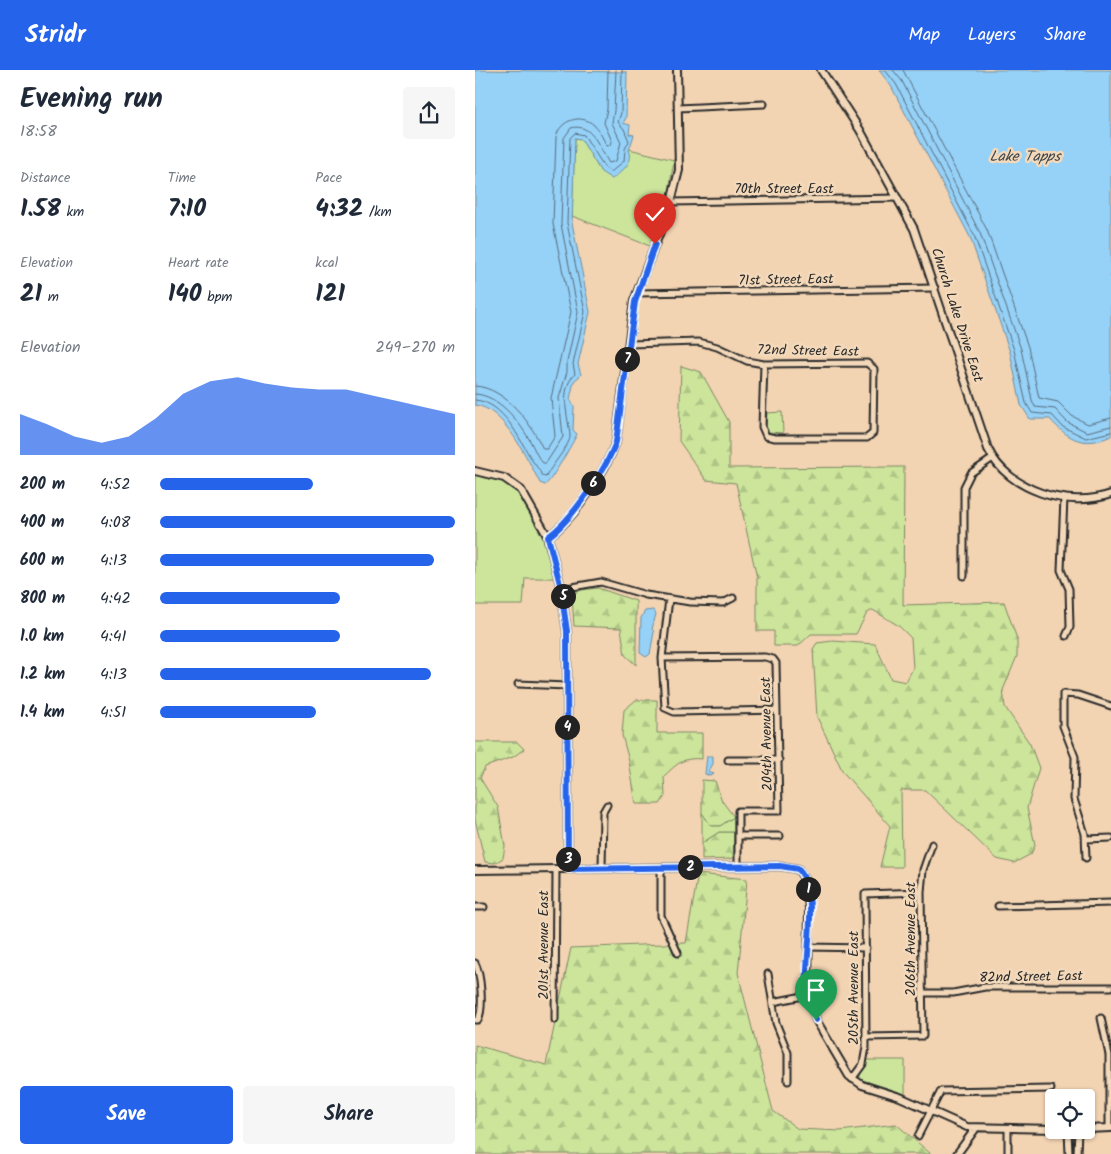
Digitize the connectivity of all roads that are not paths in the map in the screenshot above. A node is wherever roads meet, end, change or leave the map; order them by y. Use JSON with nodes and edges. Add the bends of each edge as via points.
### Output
{"nodes":[{"id":1,"x":677,"y":70,"type":"edge"},
{"id":2,"x":821,"y":70,"type":"edge"},
{"id":3,"x":764,"y":104,"type":"dead end"},
{"id":4,"x":678,"y":108,"type":"junction"},
{"id":5,"x":898,"y":198,"type":"junction"},
{"id":6,"x":671,"y":202,"type":"junction"},
{"id":7,"x":935,"y":288,"type":"junction"},
{"id":8,"x":637,"y":293,"type":"junction"},
{"id":9,"x":629,"y":344,"type":"junction"},
{"id":10,"x":765,"y":364,"type":"junction"},
{"id":11,"x":993,"y":458,"type":"junction"},
{"id":12,"x":475,"y":471,"type":"edge"},
{"id":13,"x":1111,"y":494,"type":"edge"},
{"id":14,"x":1064,"y":498,"type":"junction"},
{"id":15,"x":548,"y":537,"type":"junction"},
{"id":16,"x":964,"y":576,"type":"dead end"},
{"id":17,"x":561,"y":589,"type":"junction"},
{"id":18,"x":733,"y":598,"type":"dead end"},
{"id":19,"x":669,"y":599,"type":"junction"},
{"id":20,"x":1066,"y":636,"type":"dead end"},
{"id":21,"x":662,"y":658,"type":"junction"},
{"id":22,"x":518,"y":684,"type":"dead end"},
{"id":23,"x":567,"y":686,"type":"junction"},
{"id":24,"x":1111,"y":706,"type":"edge"},
{"id":25,"x":777,"y":710,"type":"junction"},
{"id":26,"x":728,"y":760,"type":"dead end"},
{"id":27,"x":779,"y":760,"type":"junction"},
{"id":28,"x":607,"y":804,"type":"dead end"},
{"id":29,"x":738,"y":836,"type":"junction"},
{"id":30,"x":780,"y":836,"type":"dead end"},
{"id":31,"x":1111,"y":838,"type":"edge"},
{"id":32,"x":1086,"y":839,"type":"junction"},
{"id":33,"x":932,"y":844,"type":"dead end"},
{"id":34,"x":1086,"y":858,"type":"dead end"},
{"id":35,"x":738,"y":866,"type":"junction"},
{"id":36,"x":602,"y":868,"type":"junction"},
{"id":37,"x":661,"y":868,"type":"junction"},
{"id":38,"x":556,"y":869,"type":"junction"},
{"id":39,"x":568,"y":869,"type":"junction"},
{"id":40,"x":475,"y":870,"type":"edge"},
{"id":41,"x":921,"y":892,"type":"junction"},
{"id":42,"x":1111,"y":903,"type":"edge"},
{"id":43,"x":998,"y":906,"type":"dead end"},
{"id":44,"x":475,"y":907,"type":"edge"},
{"id":45,"x":484,"y":907,"type":"dead end"},
{"id":46,"x":808,"y":947,"type":"junction"},
{"id":47,"x":866,"y":948,"type":"junction"},
{"id":48,"x":678,"y":953,"type":"dead end"},
{"id":49,"x":475,"y":963,"type":"edge"},
{"id":50,"x":768,"y":974,"type":"dead end"},
{"id":51,"x":1111,"y":987,"type":"edge"},
{"id":52,"x":922,"y":994,"type":"junction"},
{"id":53,"x":808,"y":995,"type":"junction"},
{"id":54,"x":773,"y":1002,"type":"junction"},
{"id":55,"x":1101,"y":1018,"type":"dead end"},
{"id":56,"x":476,"y":1020,"type":"edge"},
{"id":57,"x":555,"y":1020,"type":"dead end"},
{"id":58,"x":866,"y":1037,"type":"junction"},
{"id":59,"x":852,"y":1079,"type":"junction"},
{"id":60,"x":788,"y":1081,"type":"dead end"},
{"id":61,"x":1045,"y":1089,"type":"edge"},
{"id":62,"x":930,"y":1111,"type":"junction"},
{"id":63,"x":975,"y":1128,"type":"junction"},
{"id":64,"x":1008,"y":1128,"type":"junction"},
{"id":65,"x":1045,"y":1128,"type":"edge"},
{"id":66,"x":1095,"y":1128,"type":"edge"},
{"id":67,"x":1110,"y":1128,"type":"edge"},
{"id":68,"x":918,"y":1136,"type":"dead end"},
{"id":69,"x":1068,"y":1139,"type":"edge"},
{"id":70,"x":1078,"y":1139,"type":"edge"},
{"id":71,"x":957,"y":1154,"type":"edge"},
{"id":72,"x":1008,"y":1154,"type":"edge"},
{"id":73,"x":1069,"y":1154,"type":"edge"},
{"id":74,"x":1077,"y":1154,"type":"edge"}],
"edges":[{"from":1,"to":4,"type":"street"},
{"from":2,"to":5,"type":"street","name":"Church Lake Drive East"},
{"from":3,"to":4,"type":"street"},
{"from":4,"to":6,"type":"street","via":[[679,170]]},
{"from":5,"to":6,"type":"street","name":"70th Street East"},
{"from":5,"to":7,"type":"street","name":"Church Lake Drive East","via":[[921,246]]},
{"from":6,"to":8,"type":"street"},
{"from":7,"to":8,"type":"street","name":"71st Street East"},
{"from":7,"to":11,"type":"street","name":"Church Lake Drive East"},
{"from":8,"to":9,"type":"street"},
{"from":9,"to":10,"type":"street","name":"72nd Street East","via":[[699,342],[747,361]]},
{"from":9,"to":15,"type":"street","via":[[613,450],[566,521]]},
{"from":10,"to":10,"type":"street","name":"72nd Street East","via":[[871,365],[874,369],[872,435],[867,438],[766,436],[763,428]]},
{"from":11,"to":14,"type":"street","name":"Church Lake Drive East","via":[[1023,484]]},
{"from":11,"to":16,"type":"street","via":[[971,473],[964,487]]},
{"from":12,"to":15,"type":"street","via":[[499,476],[514,484],[532,507]]},
{"from":13,"to":14,"type":"street","name":"Church Lake Drive East","via":[[1089,500]]},
{"from":14,"to":20,"type":"street","via":[[1061,570],[1069,589],[1070,627]]},
{"from":15,"to":17,"type":"street"},
{"from":17,"to":19,"type":"street","via":[[601,582]]},
{"from":17,"to":23,"type":"street","via":[[567,631]]},
{"from":18,"to":19,"type":"street","via":[[723,603]]},
{"from":19,"to":21,"type":"street"},
{"from":21,"to":25,"type":"street","via":[[663,703],[668,710]]},
{"from":21,"to":25,"type":"street","name":"204th Avenue East","via":[[773,659],[777,666]]},
{"from":22,"to":23,"type":"street"},
{"from":23,"to":39,"type":"street"},
{"from":24,"to":32,"type":"street","via":[[1078,695],[1063,694],[1063,726],[1076,765],[1074,799]]},
{"from":25,"to":27,"type":"street","name":"204th Avenue East"},
{"from":26,"to":27,"type":"street"},
{"from":27,"to":29,"type":"street","name":"204th Avenue East","via":[[779,811],[737,811]]},
{"from":28,"to":36,"type":"street","via":[[603,812]]},
{"from":29,"to":30,"type":"street"},
{"from":29,"to":35,"type":"street"},
{"from":31,"to":32,"type":"street"},
{"from":32,"to":34,"type":"street"},
{"from":33,"to":41,"type":"street","name":"206th Avenue East","via":[[923,870]]},
{"from":35,"to":37,"type":"street"},
{"from":35,"to":46,"type":"street","via":[[791,866],[803,874],[809,908]]},
{"from":36,"to":37,"type":"street"},
{"from":36,"to":39,"type":"street"},
{"from":37,"to":48,"type":"street","via":[[661,916]]},
{"from":38,"to":39,"type":"street"},
{"from":38,"to":40,"type":"street"},
{"from":38,"to":57,"type":"street","name":"201st Avenue East"},
{"from":41,"to":47,"type":"street","name":"205th Avenue East","via":[[865,894]]},
{"from":41,"to":52,"type":"street","name":"206th Avenue East"},
{"from":42,"to":43,"type":"street"},
{"from":44,"to":45,"type":"street"},
{"from":46,"to":47,"type":"street"},
{"from":46,"to":53,"type":"street"},
{"from":47,"to":58,"type":"street","name":"205th Avenue East"},
{"from":49,"to":56,"type":"street","via":[[480,977],[481,1012]]},
{"from":50,"to":54,"type":"street"},
{"from":51,"to":52,"type":"street","name":"82nd Street East","via":[[991,987]]},
{"from":52,"to":58,"type":"street","name":"206th Avenue East","via":[[923,1036]]},
{"from":53,"to":54,"type":"street"},
{"from":53,"to":59,"type":"street","via":[[822,1032]]},
{"from":54,"to":60,"type":"street","via":[[776,1023],[788,1053]]},
{"from":55,"to":67,"type":"street","via":[[1109,1055]]},
{"from":58,"to":59,"type":"street","name":"205th Avenue East","via":[[864,1059]]},
{"from":59,"to":62,"type":"street"},
{"from":61,"to":62,"type":"street","via":[[941,1091]]},
{"from":62,"to":63,"type":"street"},
{"from":62,"to":68,"type":"street"},
{"from":63,"to":64,"type":"street"},
{"from":63,"to":71,"type":"street"},
{"from":64,"to":65,"type":"street"},
{"from":64,"to":72,"type":"street"},
{"from":66,"to":67,"type":"street"},
{"from":69,"to":73,"type":"street"},
{"from":70,"to":74,"type":"street"}]}
